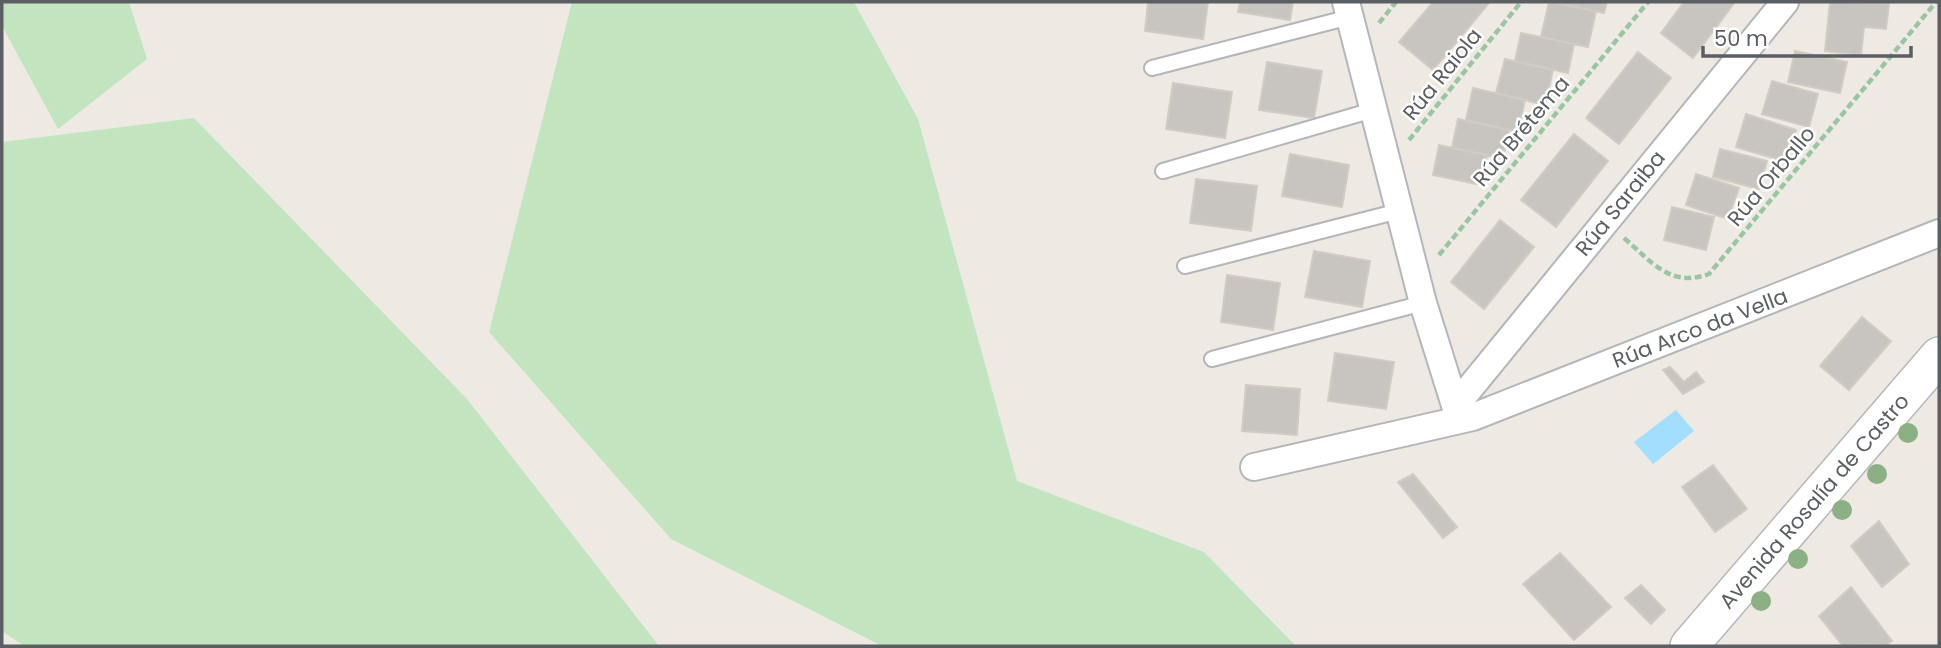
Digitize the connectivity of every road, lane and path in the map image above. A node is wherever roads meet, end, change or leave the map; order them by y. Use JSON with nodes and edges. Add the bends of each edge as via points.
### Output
{"nodes":[{"id":1,"x":1521,"y":2,"type":"edge"},
{"id":2,"x":1648,"y":2,"type":"edge"},
{"id":3,"x":1785,"y":2,"type":"edge"},
{"id":4,"x":1934,"y":2,"type":"edge"},
{"id":5,"x":1348,"y":9,"type":"edge"},
{"id":6,"x":1152,"y":68,"type":"dead end"},
{"id":7,"x":1373,"y":110,"type":"junction"},
{"id":8,"x":1388,"y":167,"type":"junction"},
{"id":9,"x":1163,"y":171,"type":"dead end"},
{"id":10,"x":1399,"y":211,"type":"junction"},
{"id":11,"x":1605,"y":222,"type":"junction"},
{"id":12,"x":1939,"y":233,"type":"edge"},
{"id":13,"x":1185,"y":265,"type":"dead end"},
{"id":14,"x":1421,"y":292,"type":"junction"},
{"id":15,"x":1939,"y":356,"type":"edge"},
{"id":16,"x":1212,"y":359,"type":"dead end"},
{"id":17,"x":1457,"y":412,"type":"junction"},
{"id":18,"x":1254,"y":467,"type":"dead end"},
{"id":19,"x":1689,"y":646,"type":"edge"}],
"edges":[{"from":1,"to":8,"type":"path","name":"Rúa Raiola"},
{"from":2,"to":14,"type":"path","name":"Rúa Brétema"},
{"from":3,"to":11,"type":"street","name":"Rúa Saraiba"},
{"from":4,"to":11,"type":"path","name":"Rúa Orballo","via":[[1709,274],[1694,279],[1667,275]]},
{"from":5,"to":6,"type":"lane"},
{"from":5,"to":7,"type":"street"},
{"from":7,"to":8,"type":"street"},
{"from":7,"to":9,"type":"lane"},
{"from":8,"to":10,"type":"street"},
{"from":10,"to":13,"type":"lane"},
{"from":10,"to":14,"type":"street"},
{"from":11,"to":17,"type":"street","name":"Rúa Saraiba"},
{"from":12,"to":17,"type":"street","name":"Rúa Arco da Vella"},
{"from":14,"to":16,"type":"lane"},
{"from":14,"to":17,"type":"street"},
{"from":15,"to":19,"type":"street","name":"Avenida Rosalía de Castro"},
{"from":17,"to":18,"type":"street","name":"Rúa Arco da Vella"}]}
